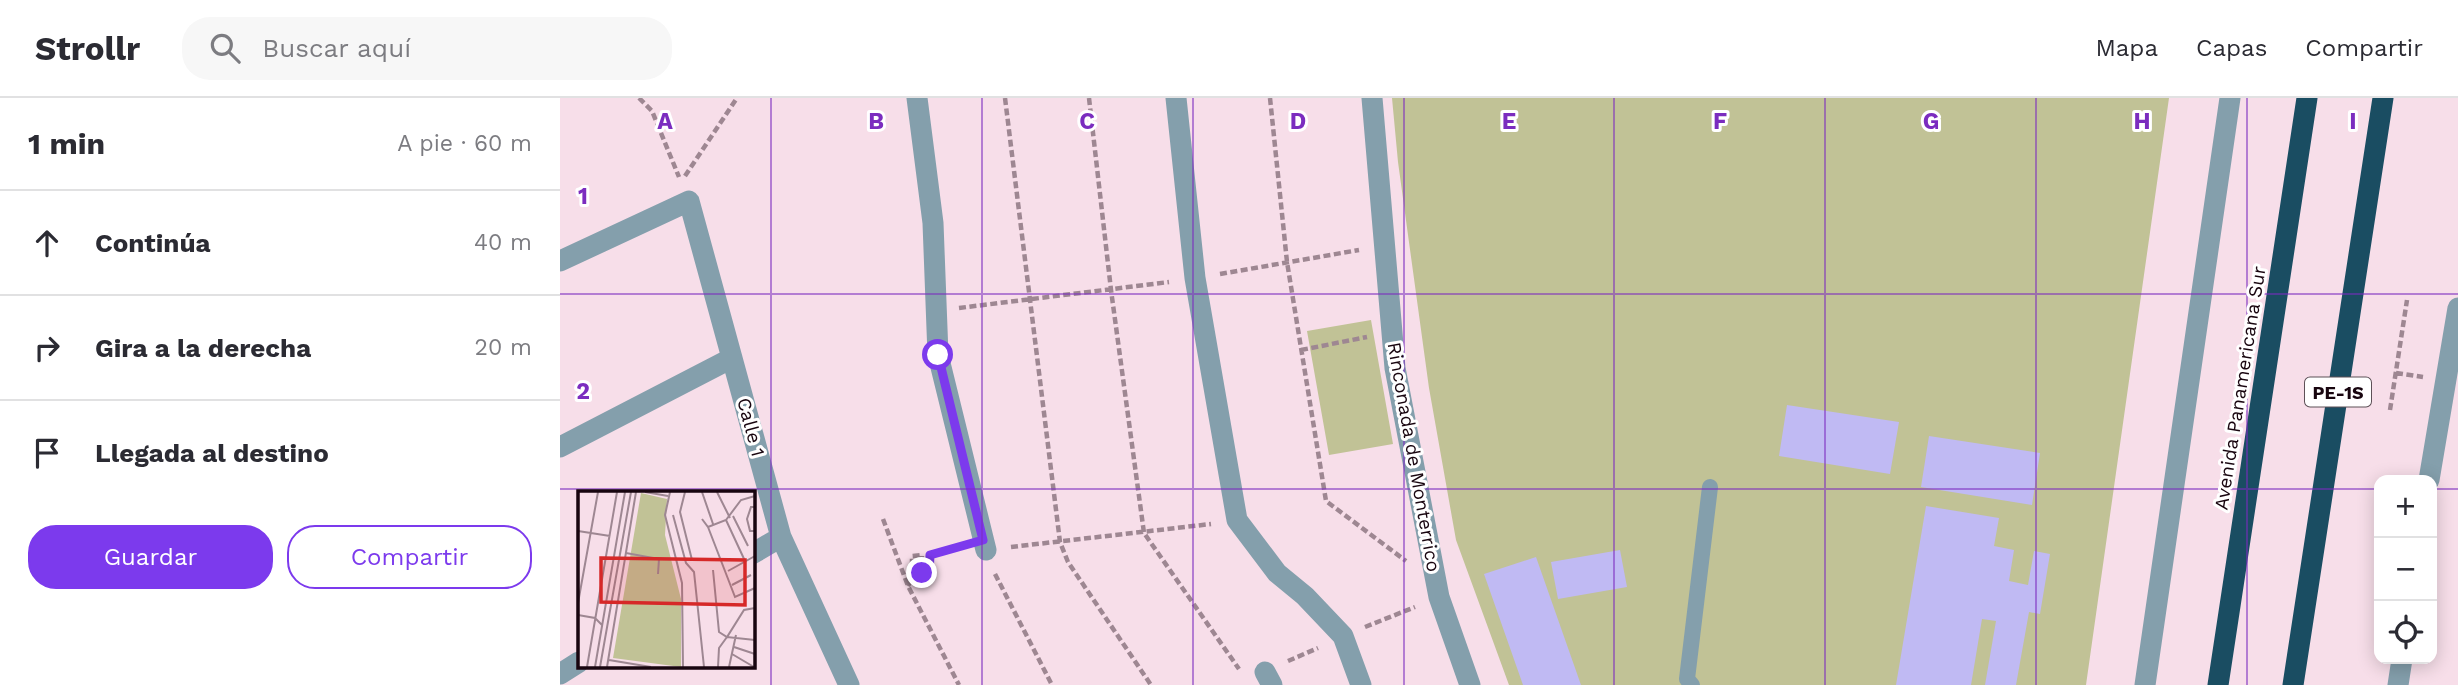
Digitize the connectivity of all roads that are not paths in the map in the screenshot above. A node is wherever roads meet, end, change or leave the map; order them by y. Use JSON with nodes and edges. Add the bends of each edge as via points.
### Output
{"nodes":[{"id":1,"x":917,"y":98,"type":"edge"},
{"id":2,"x":1176,"y":98,"type":"edge"},
{"id":3,"x":1372,"y":98,"type":"edge"},
{"id":4,"x":2230,"y":98,"type":"edge"},
{"id":5,"x":2307,"y":98,"type":"edge"},
{"id":6,"x":2383,"y":98,"type":"edge"},
{"id":7,"x":560,"y":261,"type":"edge"},
{"id":8,"x":2458,"y":308,"type":"edge"},
{"id":9,"x":732,"y":358,"type":"junction"},
{"id":10,"x":560,"y":447,"type":"edge"},
{"id":11,"x":2430,"y":475,"type":"edge"},
{"id":12,"x":1710,"y":487,"type":"dead end"},
{"id":13,"x":781,"y":537,"type":"junction"},
{"id":14,"x":985,"y":545,"type":"road end"},
{"id":15,"x":754,"y":553,"type":"edge"},
{"id":16,"x":2401,"y":664,"type":"edge"},
{"id":17,"x":849,"y":685,"type":"edge"},
{"id":18,"x":1361,"y":685,"type":"edge"},
{"id":19,"x":1470,"y":685,"type":"edge"},
{"id":20,"x":1692,"y":685,"type":"edge"},
{"id":21,"x":2144,"y":685,"type":"edge"},
{"id":22,"x":2218,"y":685,"type":"edge"},
{"id":23,"x":2293,"y":685,"type":"edge"},
{"id":24,"x":2398,"y":685,"type":"edge"}],
"edges":[{"from":1,"to":14,"type":"street","via":[[933,223],[938,355]]},
{"from":2,"to":18,"type":"street","via":[[1195,278],[1237,520],[1277,573],[1343,636]]},
{"from":3,"to":19,"type":"street","name":"Rinconada de Monterrico","via":[[1395,368],[1437,585]]},
{"from":4,"to":21,"type":"street"},
{"from":5,"to":22,"type":"highway","name":"Avenida Panamericana Sur"},
{"from":6,"to":23,"type":"highway","number":"PE-1S"},
{"from":7,"to":9,"type":"street","name":"Calle 1","via":[[689,201]]},
{"from":8,"to":11,"type":"street"},
{"from":9,"to":10,"type":"street"},
{"from":9,"to":13,"type":"street","name":"Calle 1"},
{"from":12,"to":20,"type":"lane","via":[[1686,679]]},
{"from":13,"to":15,"type":"street"},
{"from":13,"to":17,"type":"street","name":"Calle 1"},
{"from":16,"to":24,"type":"street"}]}
